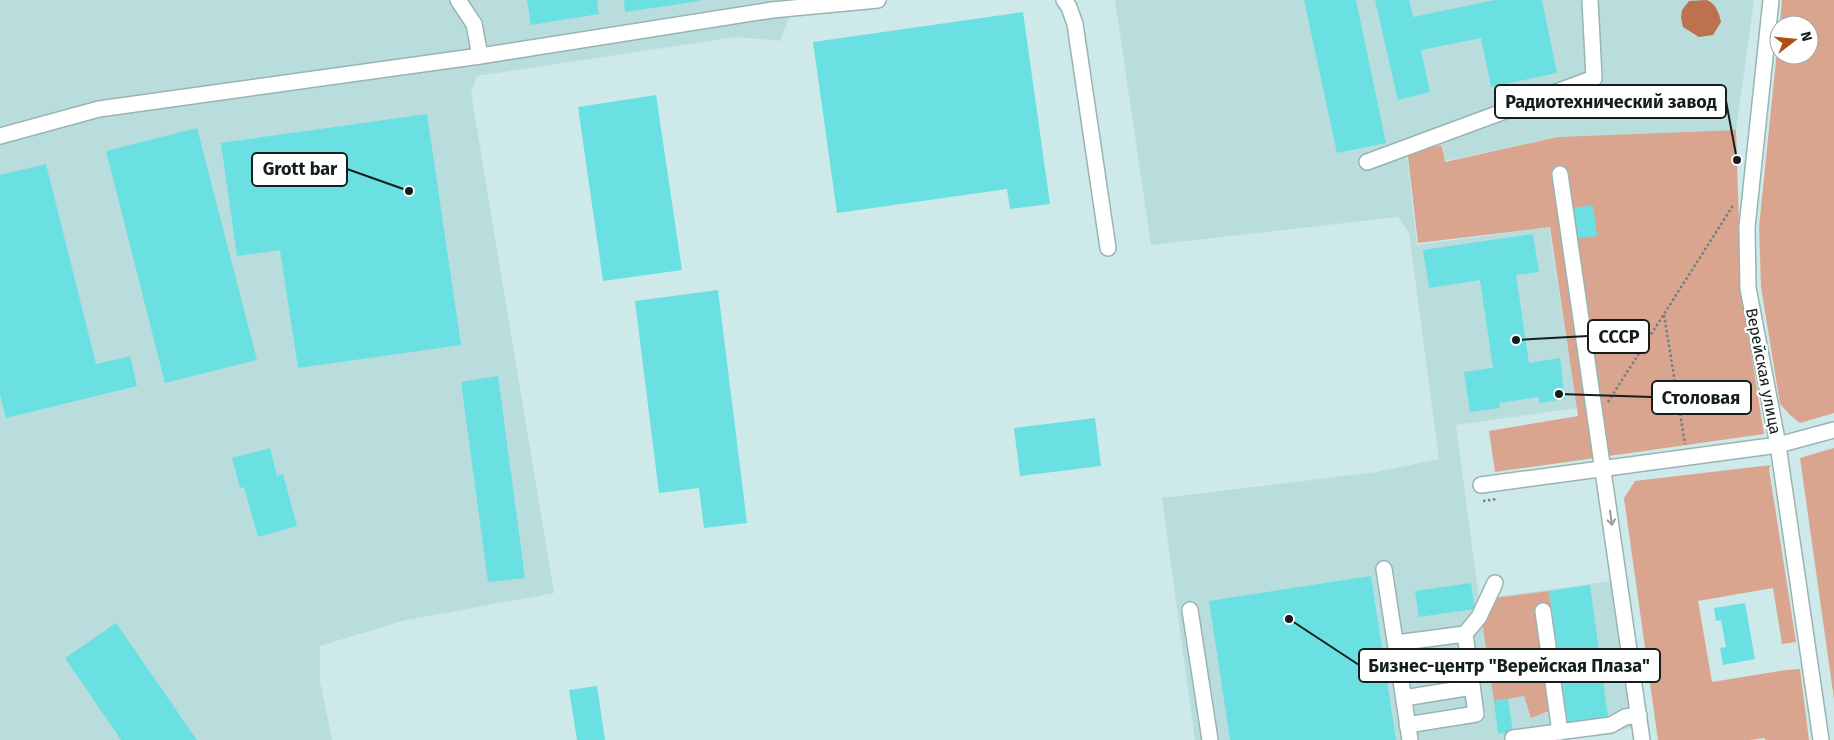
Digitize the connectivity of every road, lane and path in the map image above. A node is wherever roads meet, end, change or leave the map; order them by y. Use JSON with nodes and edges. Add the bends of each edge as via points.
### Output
{"nodes":[{"id":1,"x":458,"y":0,"type":"edge"},
{"id":2,"x":878,"y":0,"type":"edge"},
{"id":3,"x":1064,"y":0,"type":"edge"},
{"id":4,"x":1590,"y":0,"type":"edge"},
{"id":5,"x":1771,"y":0,"type":"edge"},
{"id":6,"x":774,"y":5,"type":"edge"},
{"id":7,"x":750,"y":7,"type":"edge"},
{"id":8,"x":480,"y":56,"type":"junction"},
{"id":9,"x":0,"y":136,"type":"edge"},
{"id":10,"x":1367,"y":162,"type":"dead end"},
{"id":11,"x":1560,"y":174,"type":"dead end"},
{"id":12,"x":1735,"y":202,"type":"dead end"},
{"id":13,"x":1108,"y":248,"type":"dead end"},
{"id":14,"x":1664,"y":315,"type":"junction"},
{"id":15,"x":1597,"y":420,"type":"junction"},
{"id":16,"x":1834,"y":430,"type":"edge"},
{"id":17,"x":1778,"y":445,"type":"junction"},
{"id":18,"x":1688,"y":458,"type":"junction"},
{"id":19,"x":1604,"y":470,"type":"junction"},
{"id":20,"x":1481,"y":485,"type":"dead end"},
{"id":21,"x":1384,"y":570,"type":"dead end"},
{"id":22,"x":1495,"y":583,"type":"dead end"},
{"id":23,"x":1190,"y":610,"type":"dead end"},
{"id":24,"x":1543,"y":610,"type":"dead end"},
{"id":25,"x":1465,"y":634,"type":"junction"},
{"id":26,"x":1396,"y":643,"type":"junction"},
{"id":27,"x":1469,"y":662,"type":"junction"},
{"id":28,"x":1400,"y":671,"type":"junction"},
{"id":29,"x":1472,"y":687,"type":"junction"},
{"id":30,"x":1404,"y":698,"type":"junction"},
{"id":31,"x":1638,"y":714,"type":"junction"},
{"id":32,"x":1560,"y":732,"type":"junction"},
{"id":33,"x":1409,"y":733,"type":"edge"},
{"id":34,"x":1513,"y":738,"type":"dead end"},
{"id":35,"x":1210,"y":740,"type":"edge"},
{"id":36,"x":1642,"y":740,"type":"edge"},
{"id":37,"x":1821,"y":740,"type":"edge"}],
"edges":[{"from":1,"to":8,"type":"street","via":[[474,24]]},
{"from":2,"to":6,"type":"street"},
{"from":3,"to":13,"type":"street","via":[[1075,24]]},
{"from":4,"to":10,"type":"street","via":[[1594,78]]},
{"from":5,"to":17,"type":"street","name":"Верейская улица","via":[[1747,244],[1748,288]]},
{"from":6,"to":7,"type":"street"},
{"from":7,"to":8,"type":"street"},
{"from":8,"to":9,"type":"street","via":[[99,109]]},
{"from":11,"to":15,"type":"street"},
{"from":12,"to":14,"type":"path"},
{"from":14,"to":15,"type":"path"},
{"from":14,"to":18,"type":"path"},
{"from":15,"to":19,"type":"street"},
{"from":16,"to":17,"type":"street"},
{"from":17,"to":18,"type":"street"},
{"from":17,"to":37,"type":"street","name":"Верейская улица"},
{"from":18,"to":19,"type":"street"},
{"from":19,"to":20,"type":"street"},
{"from":19,"to":31,"type":"street","one_way":true},
{"from":21,"to":26,"type":"street"},
{"from":22,"to":25,"type":"street","via":[[1479,617]]},
{"from":23,"to":35,"type":"street"},
{"from":24,"to":32,"type":"street"},
{"from":25,"to":26,"type":"street"},
{"from":25,"to":27,"type":"street"},
{"from":26,"to":28,"type":"street"},
{"from":27,"to":28,"type":"street"},
{"from":27,"to":29,"type":"street"},
{"from":28,"to":30,"type":"street"},
{"from":29,"to":30,"type":"street"},
{"from":29,"to":33,"type":"street","via":[[1476,714]]},
{"from":30,"to":33,"type":"street"},
{"from":31,"to":32,"type":"street","via":[[1625,716],[1611,724]]},
{"from":31,"to":36,"type":"street"},
{"from":32,"to":34,"type":"street"}]}
